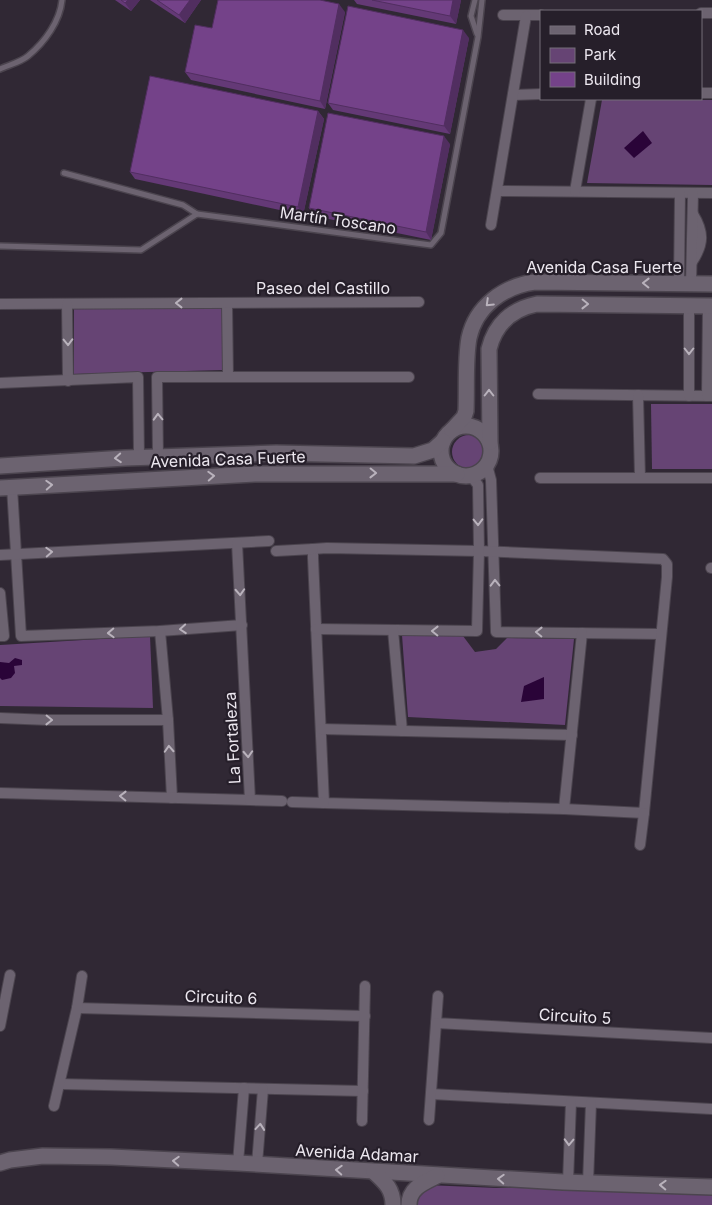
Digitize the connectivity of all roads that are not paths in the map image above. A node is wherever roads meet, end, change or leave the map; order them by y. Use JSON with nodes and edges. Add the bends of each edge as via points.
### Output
{"nodes":[{"id":1,"x":62,"y":0,"type":"edge"},
{"id":2,"x":475,"y":0,"type":"edge"},
{"id":3,"x":482,"y":0,"type":"edge"},
{"id":4,"x":503,"y":15,"type":"dead end"},
{"id":5,"x":540,"y":15,"type":"edge"},
{"id":6,"x":526,"y":16,"type":"junction"},
{"id":7,"x":478,"y":37,"type":"junction"},
{"id":8,"x":0,"y":69,"type":"edge"},
{"id":9,"x":513,"y":94,"type":"junction"},
{"id":10,"x":540,"y":94,"type":"edge"},
{"id":11,"x":591,"y":100,"type":"edge"},
{"id":12,"x":64,"y":173,"type":"dead end"},
{"id":13,"x":496,"y":191,"type":"junction"},
{"id":14,"x":575,"y":192,"type":"junction"},
{"id":15,"x":680,"y":193,"type":"junction"},
{"id":16,"x":693,"y":193,"type":"junction"},
{"id":17,"x":712,"y":193,"type":"edge"},
{"id":18,"x":197,"y":214,"type":"junction"},
{"id":19,"x":491,"y":225,"type":"dead end"},
{"id":20,"x":0,"y":246,"type":"edge"},
{"id":21,"x":685,"y":284,"type":"junction"},
{"id":22,"x":712,"y":284,"type":"edge"},
{"id":23,"x":614,"y":294,"type":"junction"},
{"id":24,"x":419,"y":302,"type":"dead end"},
{"id":25,"x":228,"y":303,"type":"junction"},
{"id":26,"x":0,"y":304,"type":"edge"},
{"id":27,"x":67,"y":304,"type":"junction"},
{"id":28,"x":689,"y":305,"type":"junction"},
{"id":29,"x":710,"y":306,"type":"edge"},
{"id":30,"x":228,"y":377,"type":"junction"},
{"id":31,"x":409,"y":377,"type":"dead end"},
{"id":32,"x":68,"y":381,"type":"junction"},
{"id":33,"x":0,"y":382,"type":"edge"},
{"id":34,"x":538,"y":394,"type":"dead end"},
{"id":35,"x":638,"y":395,"type":"junction"},
{"id":36,"x":689,"y":396,"type":"junction"},
{"id":37,"x":709,"y":396,"type":"edge"},
{"id":38,"x":448,"y":436,"type":"junction"},
{"id":39,"x":490,"y":442,"type":"junction"},
{"id":40,"x":139,"y":457,"type":"junction"},
{"id":41,"x":158,"y":457,"type":"junction"},
{"id":42,"x":0,"y":466,"type":"edge"},
{"id":43,"x":487,"y":466,"type":"junction"},
{"id":44,"x":464,"y":475,"type":"junction"},
{"id":45,"x":540,"y":478,"type":"dead end"},
{"id":46,"x":640,"y":478,"type":"junction"},
{"id":47,"x":712,"y":478,"type":"edge"},
{"id":48,"x":6,"y":488,"type":"edge"},
{"id":49,"x":269,"y":541,"type":"dead end"},
{"id":50,"x":237,"y":543,"type":"junction"},
{"id":51,"x":313,"y":549,"type":"junction"},
{"id":52,"x":276,"y":551,"type":"dead end"},
{"id":53,"x":479,"y":551,"type":"junction"},
{"id":54,"x":494,"y":552,"type":"junction"},
{"id":55,"x":15,"y":554,"type":"junction"},
{"id":56,"x":0,"y":555,"type":"edge"},
{"id":57,"x":0,"y":593,"type":"edge"},
{"id":58,"x":242,"y":625,"type":"junction"},
{"id":59,"x":316,"y":629,"type":"junction"},
{"id":60,"x":393,"y":630,"type":"junction"},
{"id":61,"x":160,"y":631,"type":"junction"},
{"id":62,"x":582,"y":633,"type":"junction"},
{"id":63,"x":661,"y":634,"type":"junction"},
{"id":64,"x":2,"y":636,"type":"edge"},
{"id":65,"x":0,"y":718,"type":"edge"},
{"id":66,"x":168,"y":720,"type":"junction"},
{"id":67,"x":321,"y":730,"type":"junction"},
{"id":68,"x":402,"y":731,"type":"junction"},
{"id":69,"x":572,"y":735,"type":"junction"},
{"id":70,"x":0,"y":793,"type":"edge"},
{"id":71,"x":172,"y":798,"type":"junction"},
{"id":72,"x":250,"y":800,"type":"junction"},
{"id":73,"x":324,"y":804,"type":"junction"},
{"id":74,"x":564,"y":809,"type":"junction"},
{"id":75,"x":644,"y":813,"type":"junction"},
{"id":76,"x":640,"y":845,"type":"dead end"},
{"id":77,"x":10,"y":975,"type":"dead end"},
{"id":78,"x":82,"y":976,"type":"dead end"},
{"id":79,"x":365,"y":986,"type":"dead end"},
{"id":80,"x":438,"y":996,"type":"dead end"},
{"id":81,"x":2,"y":1005,"type":"edge"},
{"id":82,"x":77,"y":1008,"type":"junction"},
{"id":83,"x":365,"y":1016,"type":"junction"},
{"id":84,"x":436,"y":1023,"type":"junction"},
{"id":85,"x":0,"y":1026,"type":"edge"},
{"id":86,"x":712,"y":1038,"type":"edge"},
{"id":87,"x":60,"y":1084,"type":"junction"},
{"id":88,"x":244,"y":1088,"type":"junction"},
{"id":89,"x":263,"y":1089,"type":"junction"},
{"id":90,"x":363,"y":1091,"type":"junction"},
{"id":91,"x":431,"y":1094,"type":"junction"},
{"id":92,"x":571,"y":1102,"type":"junction"},
{"id":93,"x":591,"y":1103,"type":"junction"},
{"id":94,"x":54,"y":1106,"type":"dead end"},
{"id":95,"x":712,"y":1109,"type":"edge"},
{"id":96,"x":429,"y":1120,"type":"dead end"},
{"id":97,"x":362,"y":1121,"type":"dead end"},
{"id":98,"x":0,"y":1163,"type":"edge"},
{"id":99,"x":238,"y":1163,"type":"junction"},
{"id":100,"x":257,"y":1164,"type":"junction"},
{"id":101,"x":374,"y":1172,"type":"junction"},
{"id":102,"x":438,"y":1175,"type":"junction"},
{"id":103,"x":568,"y":1182,"type":"junction"},
{"id":104,"x":588,"y":1183,"type":"junction"},
{"id":105,"x":712,"y":1187,"type":"edge"},
{"id":106,"x":392,"y":1205,"type":"edge"},
{"id":107,"x":409,"y":1205,"type":"edge"}],
"edges":[{"from":1,"to":8,"type":"lane","via":[[62,10],[50,33],[28,57]]},
{"from":2,"to":7,"type":"lane","via":[[471,16]]},
{"from":3,"to":7,"type":"lane","name":"Martín Toscano"},
{"from":4,"to":6,"type":"street"},
{"from":5,"to":6,"type":"street"},
{"from":6,"to":9,"type":"street"},
{"from":7,"to":18,"type":"lane","name":"Martín Toscano","via":[[441,233],[431,245]]},
{"from":9,"to":10,"type":"street"},
{"from":9,"to":13,"type":"street"},
{"from":11,"to":14,"type":"street"},
{"from":12,"to":18,"type":"lane","via":[[183,205]]},
{"from":13,"to":14,"type":"street"},
{"from":13,"to":19,"type":"street"},
{"from":14,"to":15,"type":"street"},
{"from":15,"to":16,"type":"street"},
{"from":15,"to":21,"type":"street"},
{"from":16,"to":17,"type":"street"},
{"from":16,"to":21,"type":"street","via":[[692,262]]},
{"from":18,"to":20,"type":"lane","via":[[141,250]]},
{"from":21,"to":22,"type":"street","name":"Avenida Casa Fuerte"},
{"from":21,"to":23,"type":"street","name":"Avenida Casa Fuerte","one_way":true},
{"from":23,"to":28,"type":"street","name":"Avenida Casa Fuerte"},
{"from":23,"to":38,"type":"street","name":"Avenida Casa Fuerte","one_way":true,"via":[[535,282],[505,290],[492,300],[481,312],[469,338],[466,411]]},
{"from":39,"to":23,"type":"street","name":"Avenida Casa Fuerte","one_way":true,"via":[[489,349],[492,337],[504,320],[524,307]]},
{"from":24,"to":25,"type":"street","name":"Paseo del Castillo"},
{"from":25,"to":27,"type":"street","name":"Paseo del Castillo","one_way":true},
{"from":25,"to":30,"type":"street"},
{"from":26,"to":27,"type":"street","name":"Paseo del Castillo"},
{"from":27,"to":32,"type":"street","one_way":true},
{"from":28,"to":29,"type":"street","name":"Avenida Casa Fuerte"},
{"from":28,"to":36,"type":"street","one_way":true},
{"from":29,"to":37,"type":"street"},
{"from":30,"to":31,"type":"street"},
{"from":41,"to":30,"type":"street","one_way":true,"via":[[157,377]]},
{"from":32,"to":33,"type":"street"},
{"from":32,"to":40,"type":"street","via":[[138,377]]},
{"from":34,"to":35,"type":"street"},
{"from":35,"to":36,"type":"street"},
{"from":35,"to":46,"type":"street"},
{"from":36,"to":37,"type":"street"},
{"from":38,"to":39,"type":"street","via":[[463,426],[474,427]]},
{"from":38,"to":41,"type":"street","name":"Avenida Casa Fuerte","via":[[433,450],[414,456],[276,453]]},
{"from":38,"to":44,"type":"street","via":[[441,451],[443,461],[448,469]]},
{"from":39,"to":43,"type":"street"},
{"from":40,"to":41,"type":"street","name":"Avenida Casa Fuerte"},
{"from":40,"to":42,"type":"street","name":"Avenida Casa Fuerte","one_way":true},
{"from":43,"to":44,"type":"street","via":[[480,472]]},
{"from":43,"to":54,"type":"street","via":[[491,480]]},
{"from":48,"to":44,"type":"street","name":"Avenida Casa Fuerte","one_way":true,"via":[[255,474]]},
{"from":44,"to":53,"type":"street","one_way":true,"via":[[478,485]]},
{"from":45,"to":46,"type":"street"},
{"from":46,"to":47,"type":"street"},
{"from":48,"to":55,"type":"street"},
{"from":49,"to":50,"type":"street"},
{"from":55,"to":50,"type":"street","one_way":true},
{"from":50,"to":58,"type":"street","name":"La Fortaleza","one_way":true},
{"from":51,"to":52,"type":"street"},
{"from":51,"to":53,"type":"street"},
{"from":51,"to":59,"type":"street"},
{"from":53,"to":54,"type":"street"},
{"from":53,"to":60,"type":"street","one_way":true,"via":[[476,631]]},
{"from":62,"to":54,"type":"street","one_way":true,"via":[[496,632]]},
{"from":54,"to":63,"type":"street","via":[[663,559],[667,577]]},
{"from":55,"to":56,"type":"street"},
{"from":61,"to":55,"type":"street","one_way":true,"via":[[20,636]]},
{"from":57,"to":64,"type":"street"},
{"from":58,"to":61,"type":"street","one_way":true},
{"from":58,"to":72,"type":"street","name":"La Fortaleza","one_way":true},
{"from":59,"to":60,"type":"street"},
{"from":59,"to":67,"type":"street"},
{"from":60,"to":68,"type":"street"},
{"from":61,"to":66,"type":"street"},
{"from":62,"to":63,"type":"street"},
{"from":62,"to":69,"type":"street"},
{"from":63,"to":75,"type":"street"},
{"from":65,"to":66,"type":"street","one_way":true},
{"from":71,"to":66,"type":"street","one_way":true},
{"from":67,"to":68,"type":"street"},
{"from":67,"to":73,"type":"street"},
{"from":68,"to":69,"type":"street"},
{"from":69,"to":74,"type":"street"},
{"from":71,"to":70,"type":"street","name":"La Fortaleza","one_way":true},
{"from":71,"to":72,"type":"street","name":"La Fortaleza"},
{"from":72,"to":73,"type":"street"},
{"from":73,"to":74,"type":"street"},
{"from":74,"to":75,"type":"street"},
{"from":75,"to":76,"type":"street"},
{"from":77,"to":81,"type":"street"},
{"from":78,"to":82,"type":"street"},
{"from":79,"to":83,"type":"street"},
{"from":80,"to":84,"type":"street"},
{"from":81,"to":85,"type":"street"},
{"from":82,"to":83,"type":"street","name":"Circuito 6"},
{"from":82,"to":87,"type":"street"},
{"from":83,"to":90,"type":"street"},
{"from":84,"to":86,"type":"street","name":"Circuito 5"},
{"from":84,"to":91,"type":"street"},
{"from":87,"to":88,"type":"street"},
{"from":87,"to":94,"type":"street"},
{"from":88,"to":89,"type":"street"},
{"from":88,"to":99,"type":"street"},
{"from":89,"to":90,"type":"street"},
{"from":100,"to":89,"type":"street","one_way":true},
{"from":90,"to":97,"type":"street"},
{"from":91,"to":92,"type":"street"},
{"from":91,"to":96,"type":"street"},
{"from":92,"to":93,"type":"street"},
{"from":92,"to":103,"type":"street","one_way":true},
{"from":93,"to":95,"type":"street"},
{"from":93,"to":104,"type":"street"},
{"from":99,"to":98,"type":"street","name":"Avenida Adamar","one_way":true,"via":[[43,1156]]},
{"from":99,"to":100,"type":"street","name":"Avenida Adamar"},
{"from":101,"to":100,"type":"street","name":"Avenida Adamar","one_way":true},
{"from":101,"to":102,"type":"street","name":"Avenida Adamar"},
{"from":101,"to":106,"type":"street","via":[[387,1183],[393,1196]]},
{"from":103,"to":102,"type":"street","name":"Avenida Adamar","one_way":true},
{"from":102,"to":107,"type":"street","via":[[415,1188],[409,1197]]},
{"from":103,"to":104,"type":"street","name":"Avenida Adamar"},
{"from":105,"to":104,"type":"street","name":"Avenida Adamar","one_way":true}]}
